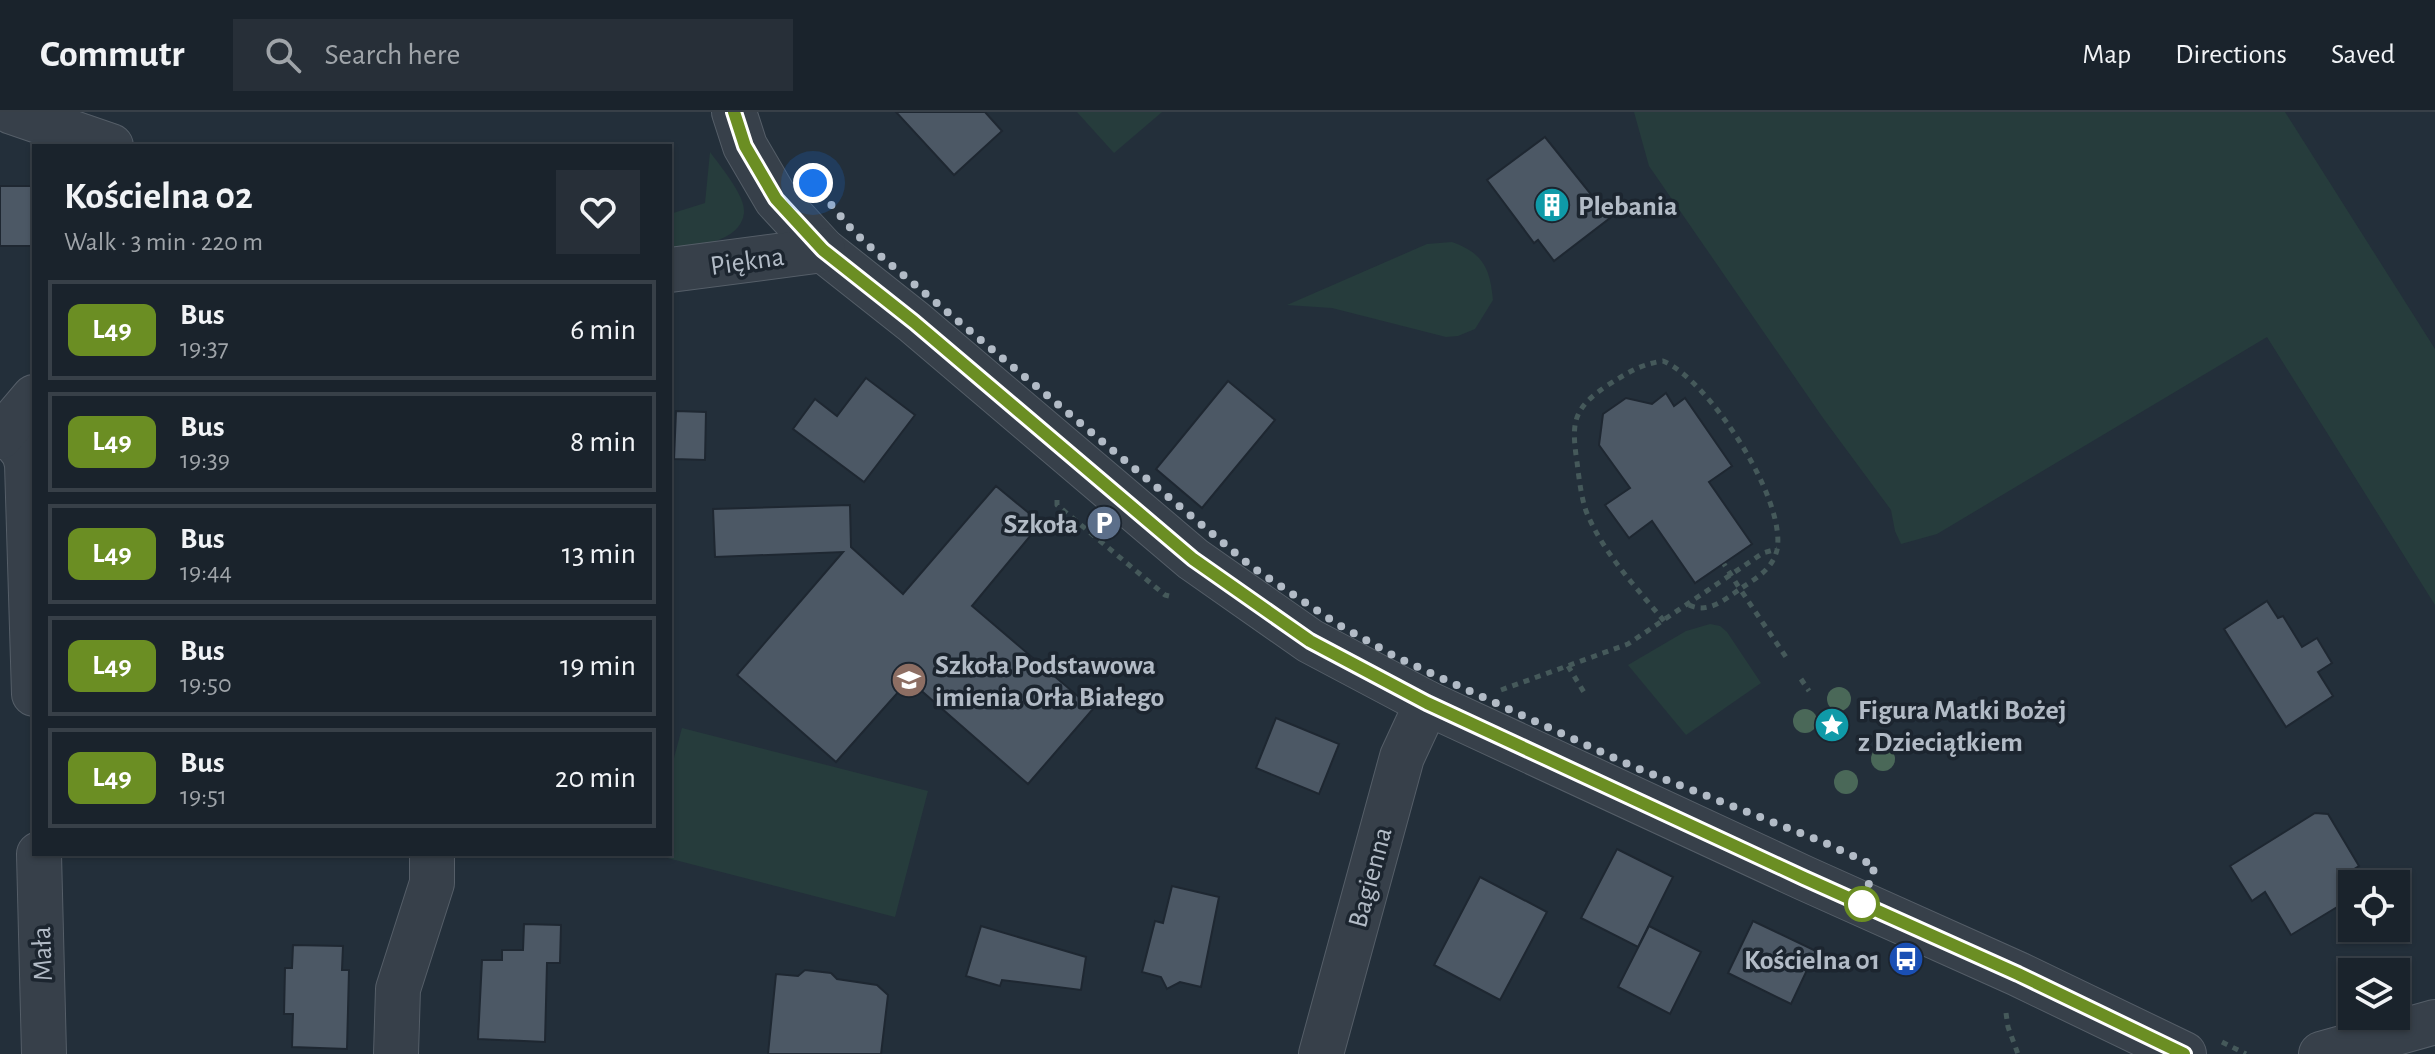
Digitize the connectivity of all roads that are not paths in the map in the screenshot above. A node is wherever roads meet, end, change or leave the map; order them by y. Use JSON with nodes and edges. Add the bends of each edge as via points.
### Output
{"nodes":[{"id":1,"x":12,"y":112,"type":"edge"},
{"id":2,"x":734,"y":112,"type":"edge"},
{"id":3,"x":105,"y":144,"type":"edge"},
{"id":4,"x":823,"y":250,"type":"junction"},
{"id":5,"x":672,"y":270,"type":"edge"},
{"id":6,"x":32,"y":399,"type":"edge"},
{"id":7,"x":3,"y":433,"type":"edge"},
{"id":8,"x":32,"y":628,"type":"edge"},
{"id":9,"x":1427,"y":703,"type":"junction"},
{"id":10,"x":39,"y":856,"type":"edge"},
{"id":11,"x":432,"y":856,"type":"edge"},
{"id":12,"x":2435,"y":1022,"type":"edge"},
{"id":13,"x":2134,"y":1042,"type":"edge"},
{"id":14,"x":2196,"y":1044,"type":"edge"},
{"id":15,"x":44,"y":1054,"type":"edge"},
{"id":16,"x":396,"y":1054,"type":"edge"},
{"id":17,"x":1321,"y":1054,"type":"edge"},
{"id":18,"x":2321,"y":1054,"type":"edge"}],
"edges":[{"from":1,"to":3,"type":"street"},
{"from":2,"to":4,"type":"street","via":[[745,146],[776,199]]},
{"from":4,"to":5,"type":"street","name":"Piękna"},
{"from":4,"to":9,"type":"street","via":[[1193,559],[1310,641]]},
{"from":6,"to":7,"type":"street"},
{"from":7,"to":8,"type":"street","via":[[24,453],[27,464]]},
{"from":9,"to":13,"type":"street"},
{"from":9,"to":17,"type":"street","name":"Bagienna","via":[[1402,757]]},
{"from":10,"to":15,"type":"street","name":"Mała"},
{"from":11,"to":16,"type":"street","via":[[432,883],[398,989]]},
{"from":12,"to":18,"type":"street"},
{"from":13,"to":14,"type":"street"}]}
